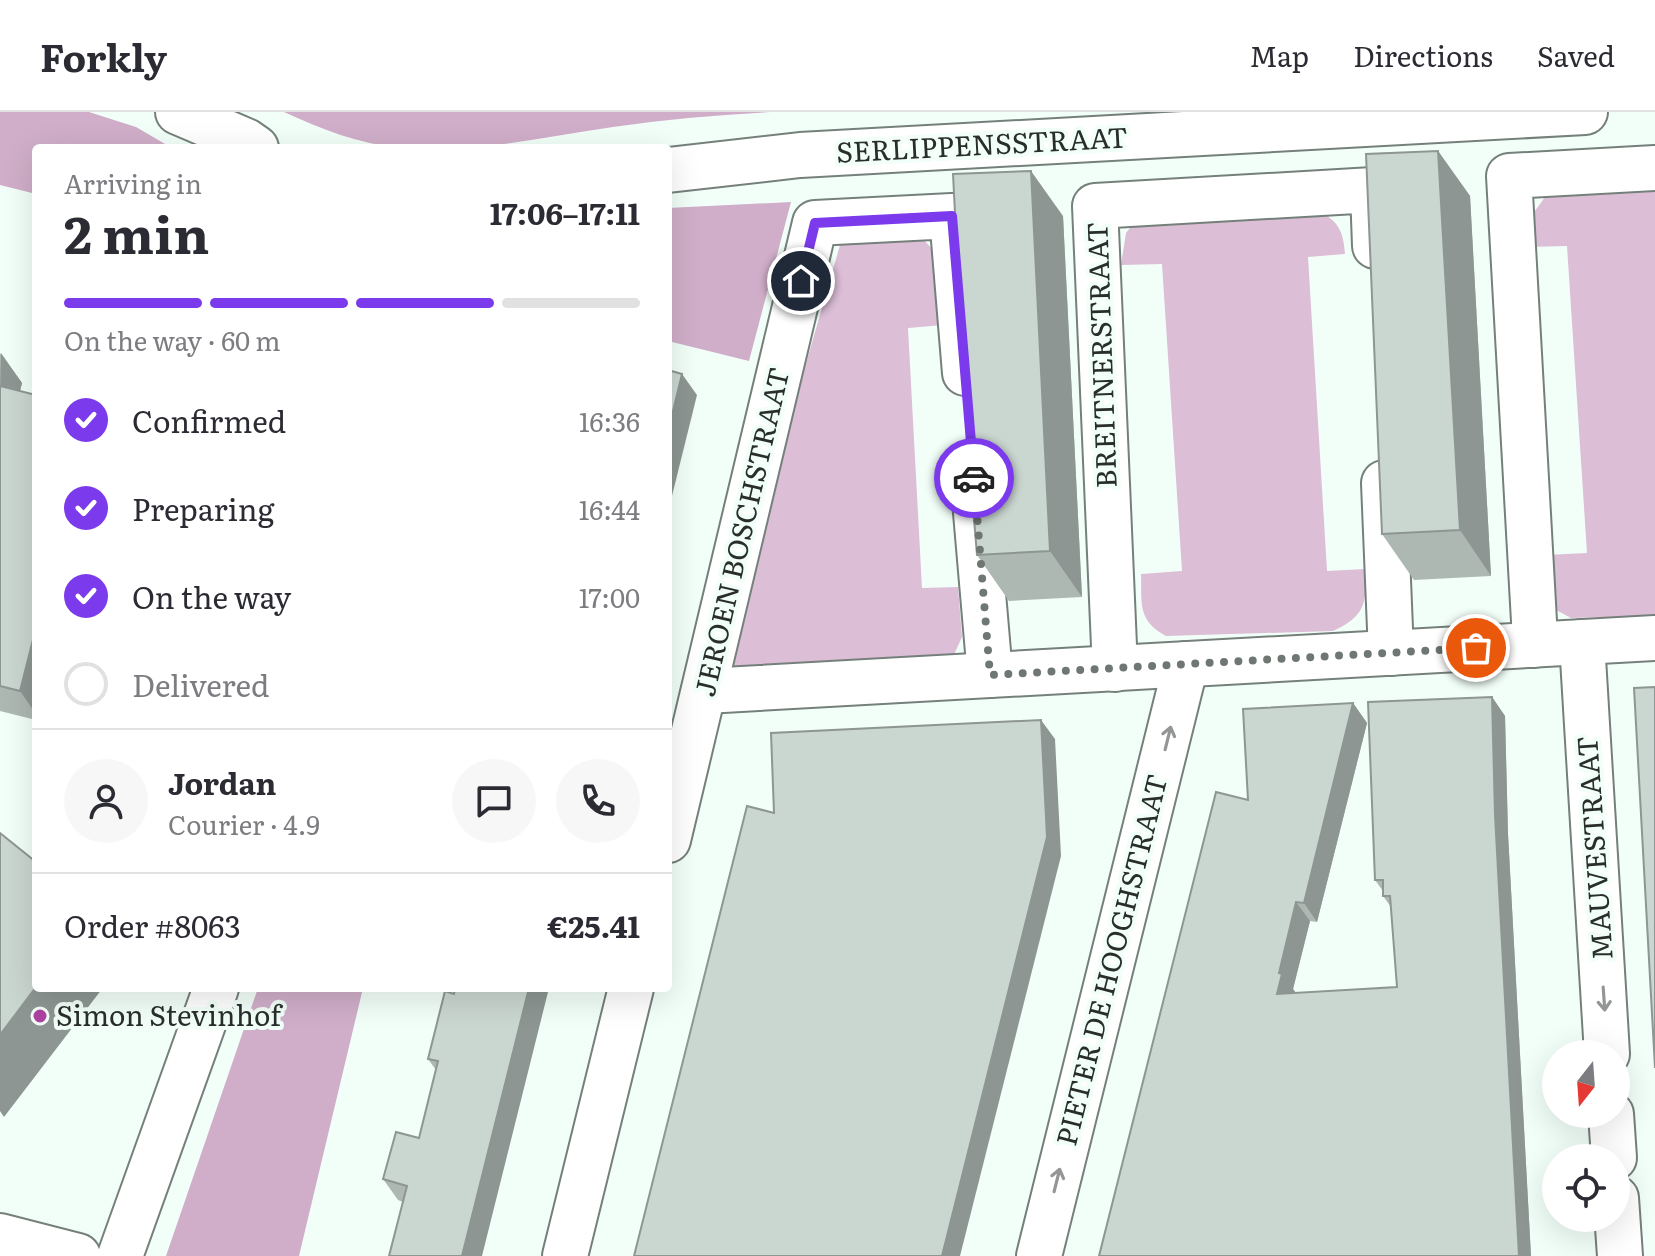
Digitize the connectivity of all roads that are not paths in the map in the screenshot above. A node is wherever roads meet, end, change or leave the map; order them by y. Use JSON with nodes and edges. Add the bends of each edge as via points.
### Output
{"nodes":[{"id":1,"x":178,"y":112,"type":"edge"},
{"id":2,"x":1585,"y":112,"type":"edge"},
{"id":3,"x":250,"y":144,"type":"edge"},
{"id":4,"x":1655,"y":168,"type":"edge"},
{"id":5,"x":672,"y":170,"type":"edge"},
{"id":6,"x":1376,"y":286,"type":"edge"},
{"id":7,"x":968,"y":406,"type":"edge"},
{"id":8,"x":1383,"y":445,"type":"edge"},
{"id":9,"x":973,"y":469,"type":"edge"},
{"id":10,"x":1655,"y":638,"type":"edge"},
{"id":11,"x":1582,"y":642,"type":"junction"},
{"id":12,"x":1533,"y":645,"type":"junction"},
{"id":13,"x":1391,"y":653,"type":"junction"},
{"id":14,"x":1186,"y":664,"type":"junction"},
{"id":15,"x":1115,"y":669,"type":"junction"},
{"id":16,"x":990,"y":675,"type":"junction"},
{"id":17,"x":705,"y":691,"type":"junction"},
{"id":18,"x":672,"y":824,"type":"edge"},
{"id":19,"x":215,"y":992,"type":"edge"},
{"id":20,"x":630,"y":992,"type":"edge"},
{"id":21,"x":1606,"y":1040,"type":"edge"},
{"id":22,"x":1618,"y":1232,"type":"edge"},
{"id":23,"x":0,"y":1236,"type":"edge"},
{"id":24,"x":78,"y":1256,"type":"edge"},
{"id":25,"x":120,"y":1256,"type":"edge"},
{"id":26,"x":565,"y":1256,"type":"edge"},
{"id":27,"x":1039,"y":1256,"type":"edge"},
{"id":28,"x":1620,"y":1256,"type":"edge"}],
"edges":[{"from":1,"to":3,"type":"street"},
{"from":2,"to":5,"type":"street","name":"SERLIPPENSSTRAAT","via":[[852,152]]},
{"from":4,"to":12,"type":"street","via":[[1509,176]]},
{"from":6,"to":15,"type":"street","name":"BREITNERSTRAAT","via":[[1373,190],[1095,206]]},
{"from":7,"to":17,"type":"street","name":"JEROEN BOSCHSTRAAT","via":[[952,216],[815,223]]},
{"from":8,"to":13,"type":"street"},
{"from":9,"to":16,"type":"street"},
{"from":10,"to":11,"type":"street"},
{"from":11,"to":12,"type":"street"},
{"from":11,"to":21,"type":"street","name":"MAUVESTRAAT","one_way":true},
{"from":12,"to":13,"type":"street"},
{"from":13,"to":14,"type":"street"},
{"from":14,"to":15,"type":"street"},
{"from":27,"to":14,"type":"street","name":"PIETER DE HOOGHSTRAAT","one_way":true},
{"from":15,"to":16,"type":"street"},
{"from":16,"to":17,"type":"street"},
{"from":17,"to":18,"type":"street","name":"JEROEN BOSCHSTRAAT"},
{"from":19,"to":25,"type":"street"},
{"from":20,"to":26,"type":"street"},
{"from":22,"to":28,"type":"street"},
{"from":23,"to":24,"type":"street"}]}
